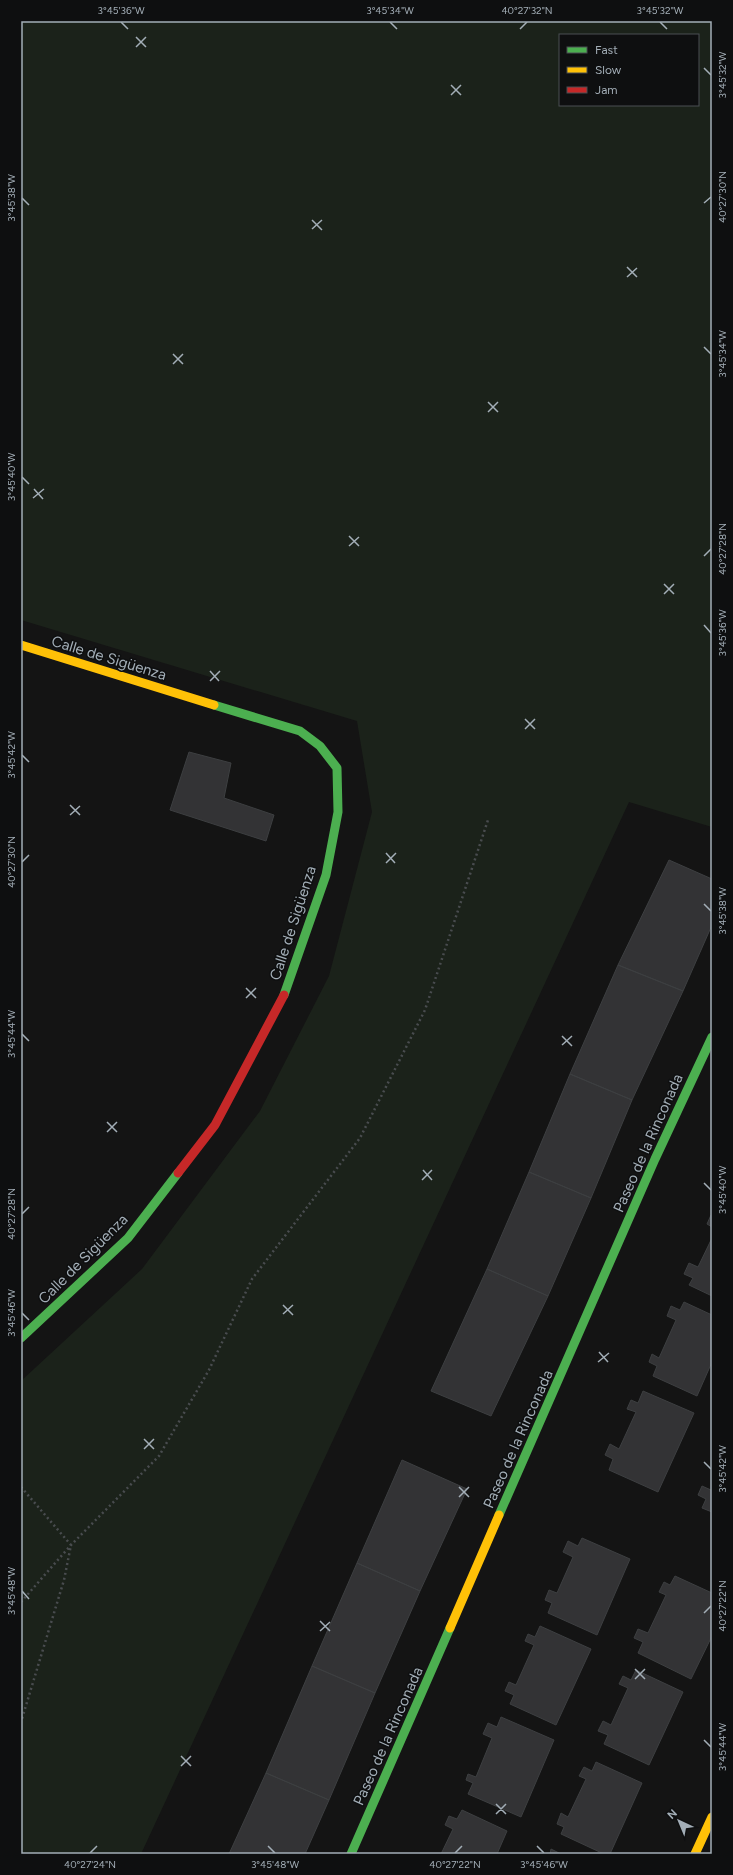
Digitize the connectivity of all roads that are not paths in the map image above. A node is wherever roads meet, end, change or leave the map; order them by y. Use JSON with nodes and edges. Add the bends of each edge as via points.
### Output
{"nodes":[{"id":1,"x":21,"y":645,"type":"edge"},
{"id":2,"x":712,"y":1037,"type":"edge"},
{"id":3,"x":21,"y":1338,"type":"edge"},
{"id":4,"x":712,"y":1817,"type":"edge"},
{"id":5,"x":351,"y":1854,"type":"edge"},
{"id":6,"x":695,"y":1854,"type":"edge"}],
"edges":[{"from":1,"to":3,"type":"street","name":"Calle de Sigüenza","via":[[300,731],[320,746],[337,768],[338,812],[326,875],[284,997],[215,1125],[128,1238]]},
{"from":2,"to":5,"type":"street","name":"Paseo de la Rinconada","via":[[655,1159]]},
{"from":4,"to":6,"type":"street"}]}
